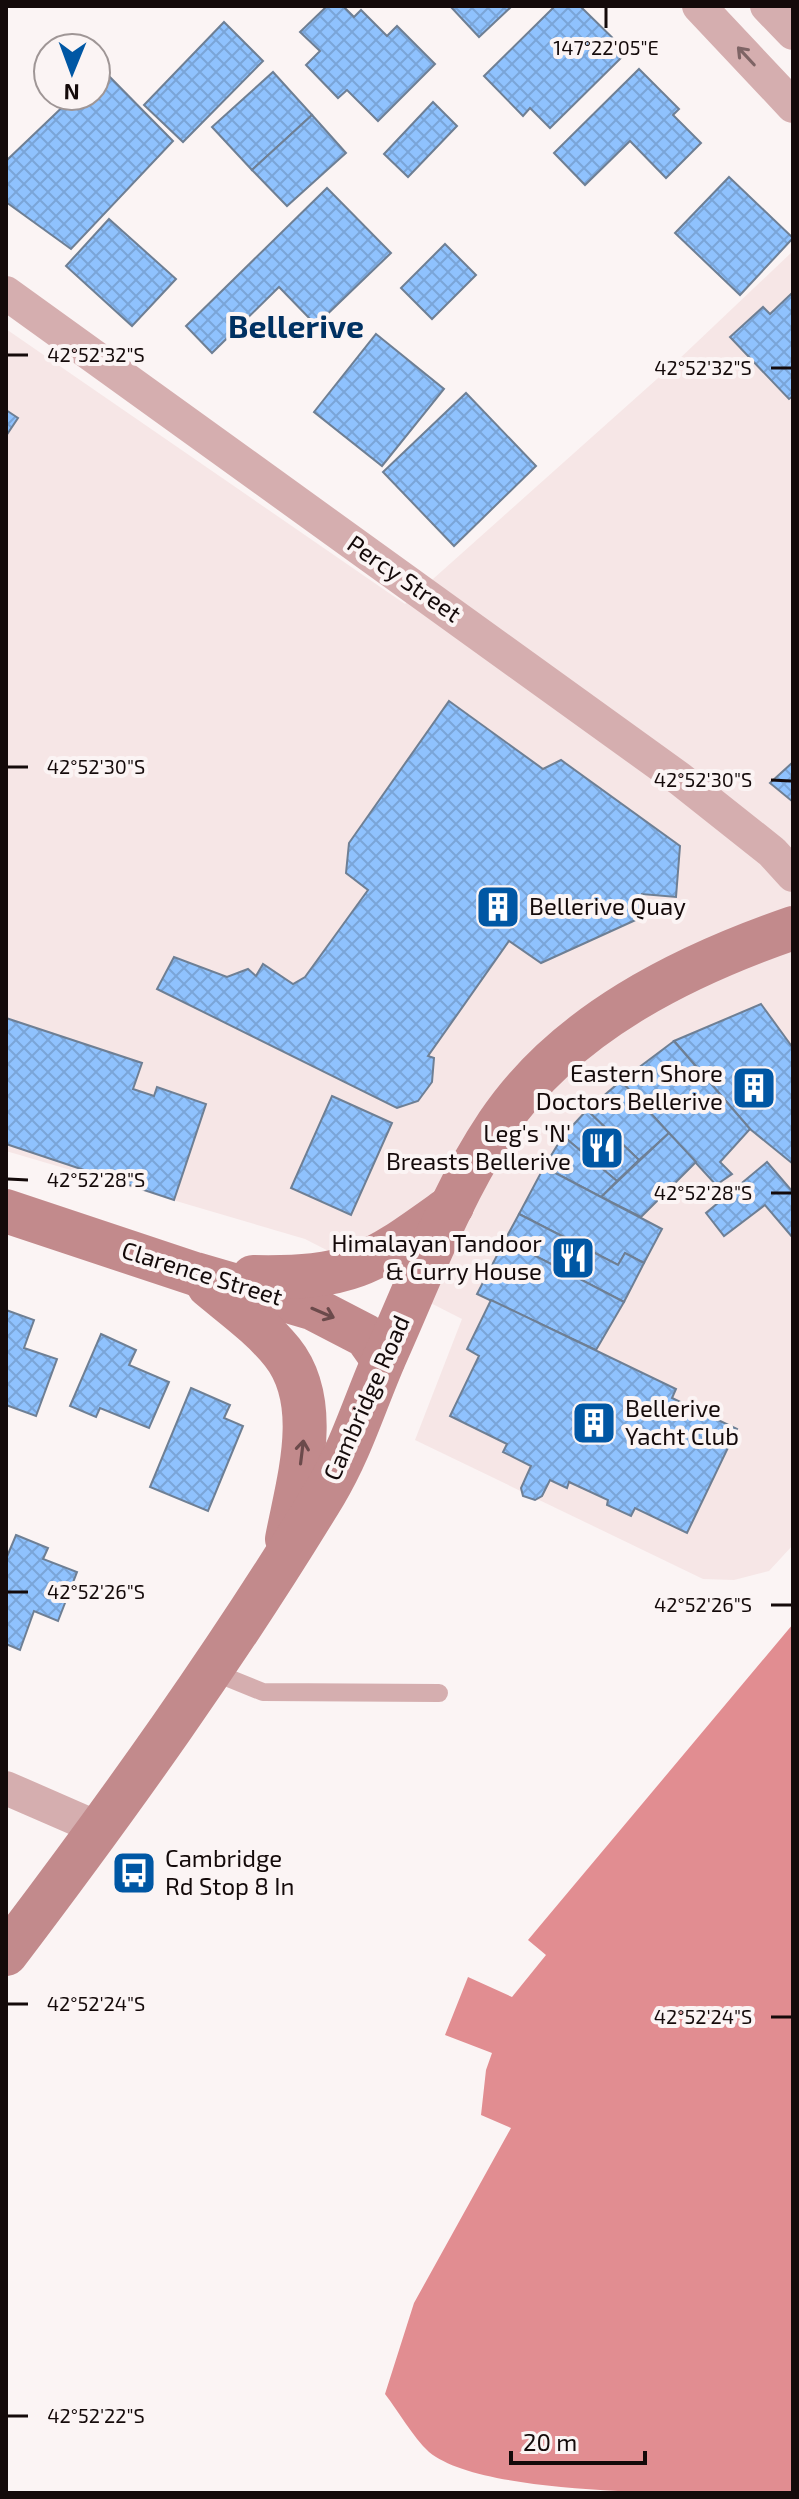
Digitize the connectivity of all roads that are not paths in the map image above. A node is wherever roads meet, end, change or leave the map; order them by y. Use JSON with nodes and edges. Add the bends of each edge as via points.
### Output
{"nodes":[{"id":1,"x":699,"y":6,"type":"edge"},
{"id":2,"x":767,"y":6,"type":"edge"},
{"id":3,"x":793,"y":33,"type":"edge"},
{"id":4,"x":793,"y":106,"type":"edge"},
{"id":5,"x":6,"y":293,"type":"edge"},
{"id":6,"x":793,"y":875,"type":"edge"},
{"id":7,"x":793,"y":928,"type":"edge"},
{"id":8,"x":452,"y":1206,"type":"junction"},
{"id":9,"x":6,"y":1211,"type":"edge"},
{"id":10,"x":195,"y":1274,"type":"junction"},
{"id":11,"x":383,"y":1360,"type":"junction"},
{"id":12,"x":284,"y":1557,"type":"junction"},
{"id":13,"x":211,"y":1671,"type":"junction"},
{"id":14,"x":439,"y":1693,"type":"dead end"},
{"id":15,"x":6,"y":1788,"type":"edge"},
{"id":16,"x":100,"y":1829,"type":"junction"},
{"id":17,"x":6,"y":1954,"type":"edge"}],
"edges":[{"from":4,"to":1,"type":"street","one_way":true},
{"from":2,"to":3,"type":"street"},
{"from":5,"to":6,"type":"street","name":"Percy Street","via":[[680,779]]},
{"from":7,"to":8,"type":"main road","name":"Cambridge Road","via":[[694,967],[593,1029],[537,1076],[499,1123]]},
{"from":8,"to":10,"type":"main road","via":[[379,1257],[349,1271],[298,1277]]},
{"from":8,"to":11,"type":"main road","name":"Cambridge Road"},
{"from":9,"to":10,"type":"main road","name":"Clarence Street"},
{"from":10,"to":11,"type":"main road","name":"Clarence Street","one_way":true,"via":[[312,1308],[366,1336]]},
{"from":12,"to":10,"type":"main road","one_way":true,"via":[[303,1445],[299,1386],[281,1351]]},
{"from":11,"to":12,"type":"main road","name":"Cambridge Road","via":[[352,1442]]},
{"from":12,"to":13,"type":"main road","name":"Cambridge Road"},
{"from":13,"to":14,"type":"lane","via":[[263,1692]]},
{"from":13,"to":16,"type":"main road","name":"Cambridge Road"},
{"from":15,"to":16,"type":"street"},
{"from":16,"to":17,"type":"main road","name":"Cambridge Road"}]}
